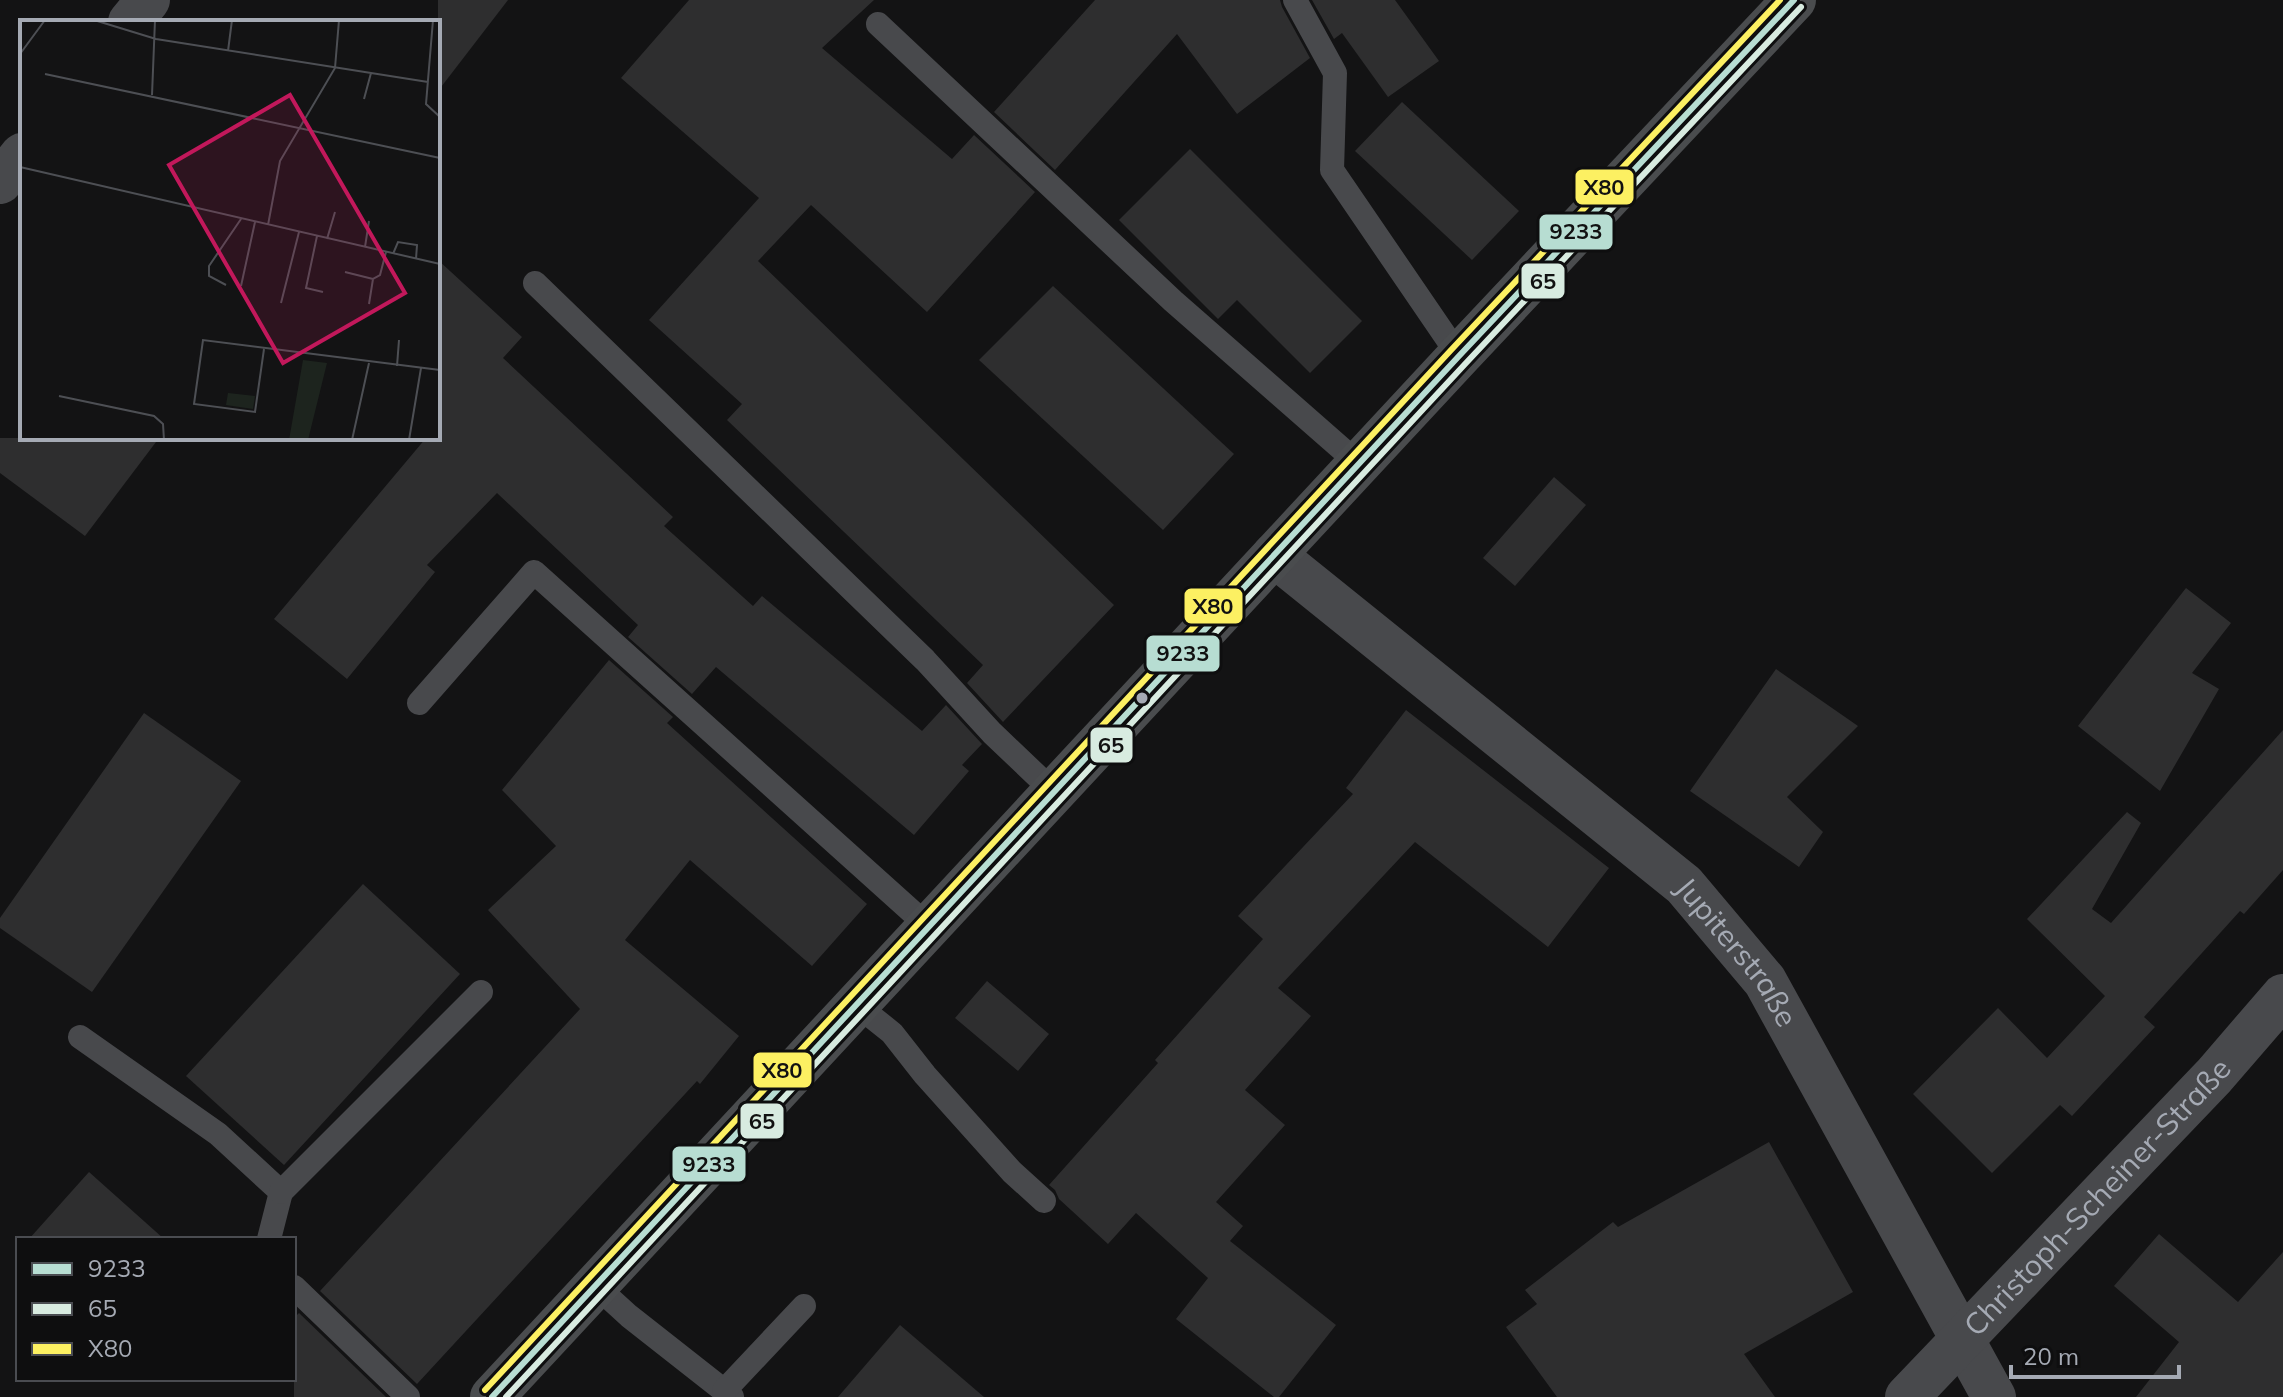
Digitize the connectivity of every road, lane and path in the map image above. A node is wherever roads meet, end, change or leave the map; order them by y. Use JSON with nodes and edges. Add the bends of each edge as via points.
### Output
{"nodes":[{"id":1,"x":148,"y":0,"type":"edge"},
{"id":2,"x":1295,"y":0,"type":"edge"},
{"id":3,"x":1794,"y":0,"type":"edge"},
{"id":4,"x":132,"y":20,"type":"edge"},
{"id":5,"x":878,"y":24,"type":"dead end"},
{"id":6,"x":20,"y":157,"type":"edge"},
{"id":7,"x":0,"y":182,"type":"edge"},
{"id":8,"x":535,"y":283,"type":"dead end"},
{"id":9,"x":1459,"y":356,"type":"junction"},
{"id":10,"x":1359,"y":464,"type":"junction"},
{"id":11,"x":1274,"y":555,"type":"junction"},
{"id":12,"x":419,"y":703,"type":"dead end"},
{"id":13,"x":1054,"y":792,"type":"junction"},
{"id":14,"x":929,"y":927,"type":"junction"},
{"id":15,"x":481,"y":992,"type":"dead end"},
{"id":16,"x":2283,"y":996,"type":"edge"},
{"id":17,"x":857,"y":1005,"type":"junction"},
{"id":18,"x":80,"y":1037,"type":"dead end"},
{"id":19,"x":281,"y":1192,"type":"junction"},
{"id":20,"x":1044,"y":1201,"type":"dead end"},
{"id":21,"x":270,"y":1237,"type":"edge"},
{"id":22,"x":595,"y":1285,"type":"junction"},
{"id":23,"x":296,"y":1289,"type":"edge"},
{"id":24,"x":804,"y":1306,"type":"dead end"},
{"id":25,"x":1961,"y":1339,"type":"junction"},
{"id":26,"x":728,"y":1394,"type":"edge"},
{"id":27,"x":408,"y":1397,"type":"edge"},
{"id":28,"x":492,"y":1397,"type":"edge"},
{"id":29,"x":1907,"y":1397,"type":"edge"},
{"id":30,"x":1994,"y":1397,"type":"edge"}],
"edges":[{"from":1,"to":4,"type":"street"},
{"from":2,"to":9,"type":"lane","via":[[1335,73],[1332,170]]},
{"from":3,"to":9,"type":"main road"},
{"from":5,"to":10,"type":"lane","via":[[1173,301]]},
{"from":6,"to":7,"type":"street"},
{"from":8,"to":13,"type":"lane"},
{"from":9,"to":10,"type":"main road"},
{"from":10,"to":11,"type":"main road"},
{"from":11,"to":13,"type":"main road"},
{"from":11,"to":25,"type":"street","name":"Jupiterstraße","via":[[1684,885],[1765,981]]},
{"from":12,"to":14,"type":"lane","via":[[534,572]]},
{"from":13,"to":14,"type":"main road"},
{"from":14,"to":17,"type":"main road"},
{"from":15,"to":19,"type":"lane"},
{"from":16,"to":25,"type":"street","name":"Christoph-Scheiner-Straße","via":[[2214,1076]]},
{"from":17,"to":20,"type":"lane","via":[[892,1033]]},
{"from":17,"to":22,"type":"main road"},
{"from":18,"to":19,"type":"lane","via":[[218,1134]]},
{"from":19,"to":21,"type":"lane"},
{"from":22,"to":26,"type":"lane"},
{"from":22,"to":28,"type":"main road"},
{"from":23,"to":27,"type":"lane"},
{"from":24,"to":26,"type":"lane"},
{"from":25,"to":29,"type":"street","name":"Christoph-Scheiner-Straße"},
{"from":25,"to":30,"type":"street","name":"Jupiterstraße"}]}
